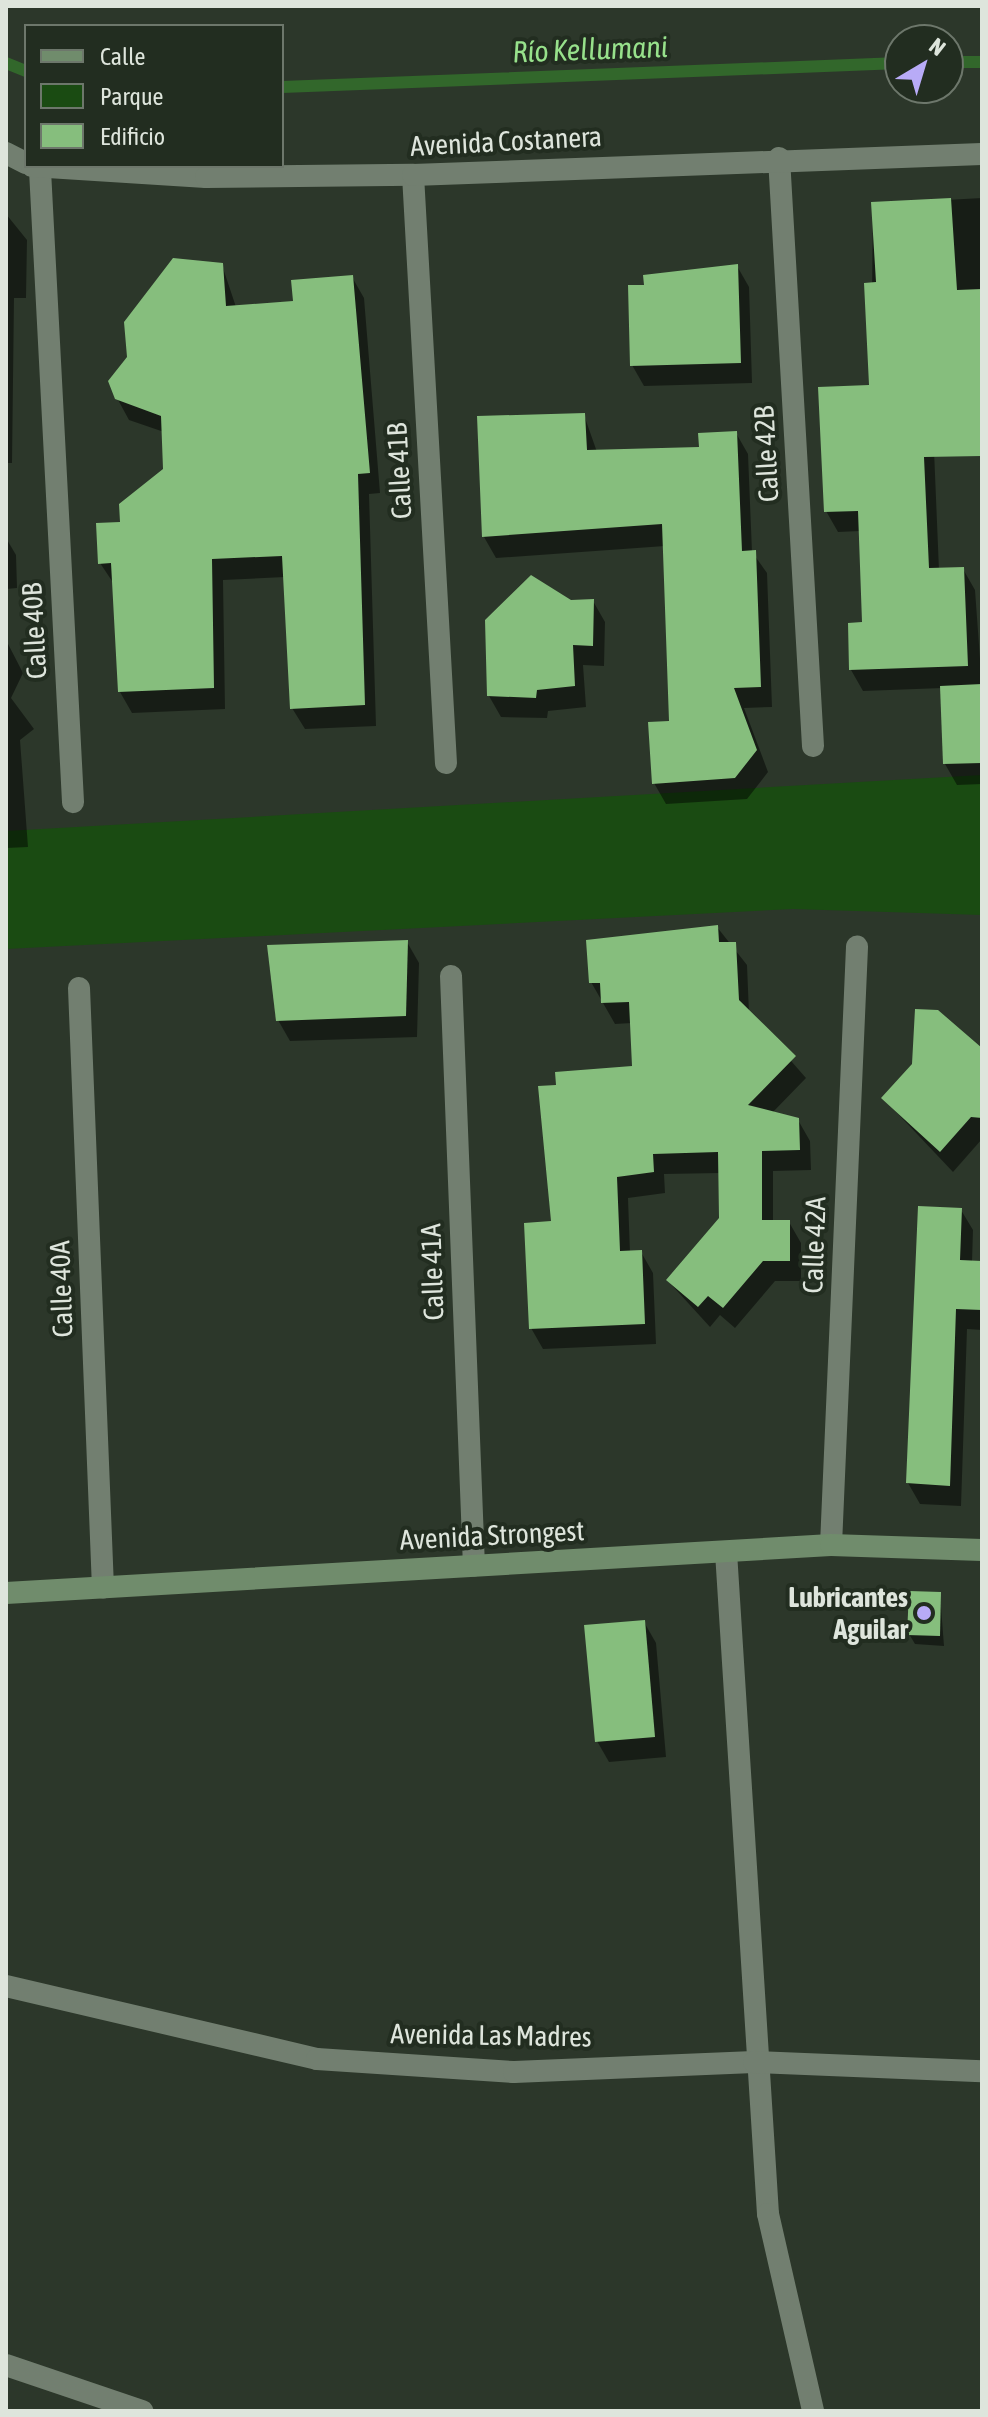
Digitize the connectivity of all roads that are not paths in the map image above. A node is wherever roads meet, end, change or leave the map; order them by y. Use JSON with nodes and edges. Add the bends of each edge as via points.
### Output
{"nodes":[{"id":1,"x":982,"y":154,"type":"edge"},
{"id":2,"x":779,"y":158,"type":"junction"},
{"id":3,"x":33,"y":168,"type":"edge"},
{"id":4,"x":117,"y":168,"type":"edge"},
{"id":5,"x":413,"y":175,"type":"junction"},
{"id":6,"x":813,"y":746,"type":"dead end"},
{"id":7,"x":446,"y":763,"type":"dead end"},
{"id":8,"x":73,"y":802,"type":"dead end"},
{"id":9,"x":857,"y":947,"type":"dead end"},
{"id":10,"x":451,"y":976,"type":"dead end"},
{"id":11,"x":79,"y":988,"type":"dead end"},
{"id":12,"x":831,"y":1545,"type":"junction"},
{"id":13,"x":982,"y":1550,"type":"edge"},
{"id":14,"x":726,"y":1552,"type":"junction"},
{"id":15,"x":474,"y":1566,"type":"junction"},
{"id":16,"x":103,"y":1588,"type":"junction"},
{"id":17,"x":6,"y":1593,"type":"edge"},
{"id":18,"x":6,"y":1986,"type":"edge"},
{"id":19,"x":754,"y":2062,"type":"junction"},
{"id":20,"x":982,"y":2071,"type":"edge"},
{"id":21,"x":6,"y":2365,"type":"edge"},
{"id":22,"x":142,"y":2411,"type":"edge"},
{"id":23,"x":813,"y":2411,"type":"edge"}],
"edges":[{"from":1,"to":2,"type":"street","name":"Avenida Costanera"},
{"from":2,"to":5,"type":"street","name":"Avenida Costanera"},
{"from":2,"to":6,"type":"street","name":"Calle 42B"},
{"from":3,"to":8,"type":"street","name":"Calle 40B"},
{"from":4,"to":5,"type":"street","name":"Avenida Costanera"},
{"from":5,"to":7,"type":"street","name":"Calle 41B"},
{"from":9,"to":12,"type":"street","name":"Calle 42A"},
{"from":10,"to":15,"type":"street","name":"Calle 41A"},
{"from":11,"to":16,"type":"street","name":"Calle 40A"},
{"from":12,"to":13,"type":"main road","name":"Avenida Strongest"},
{"from":12,"to":14,"type":"main road","name":"Avenida Strongest"},
{"from":14,"to":15,"type":"main road","name":"Avenida Strongest"},
{"from":14,"to":19,"type":"street"},
{"from":15,"to":16,"type":"main road","name":"Avenida Strongest"},
{"from":16,"to":17,"type":"main road","name":"Avenida Strongest"},
{"from":18,"to":19,"type":"street","name":"Avenida Las Madres","via":[[317,2059],[514,2072]]},
{"from":19,"to":20,"type":"street","name":"Avenida Las Madres"},
{"from":19,"to":23,"type":"street","via":[[768,2214]]},
{"from":21,"to":22,"type":"street"}]}
